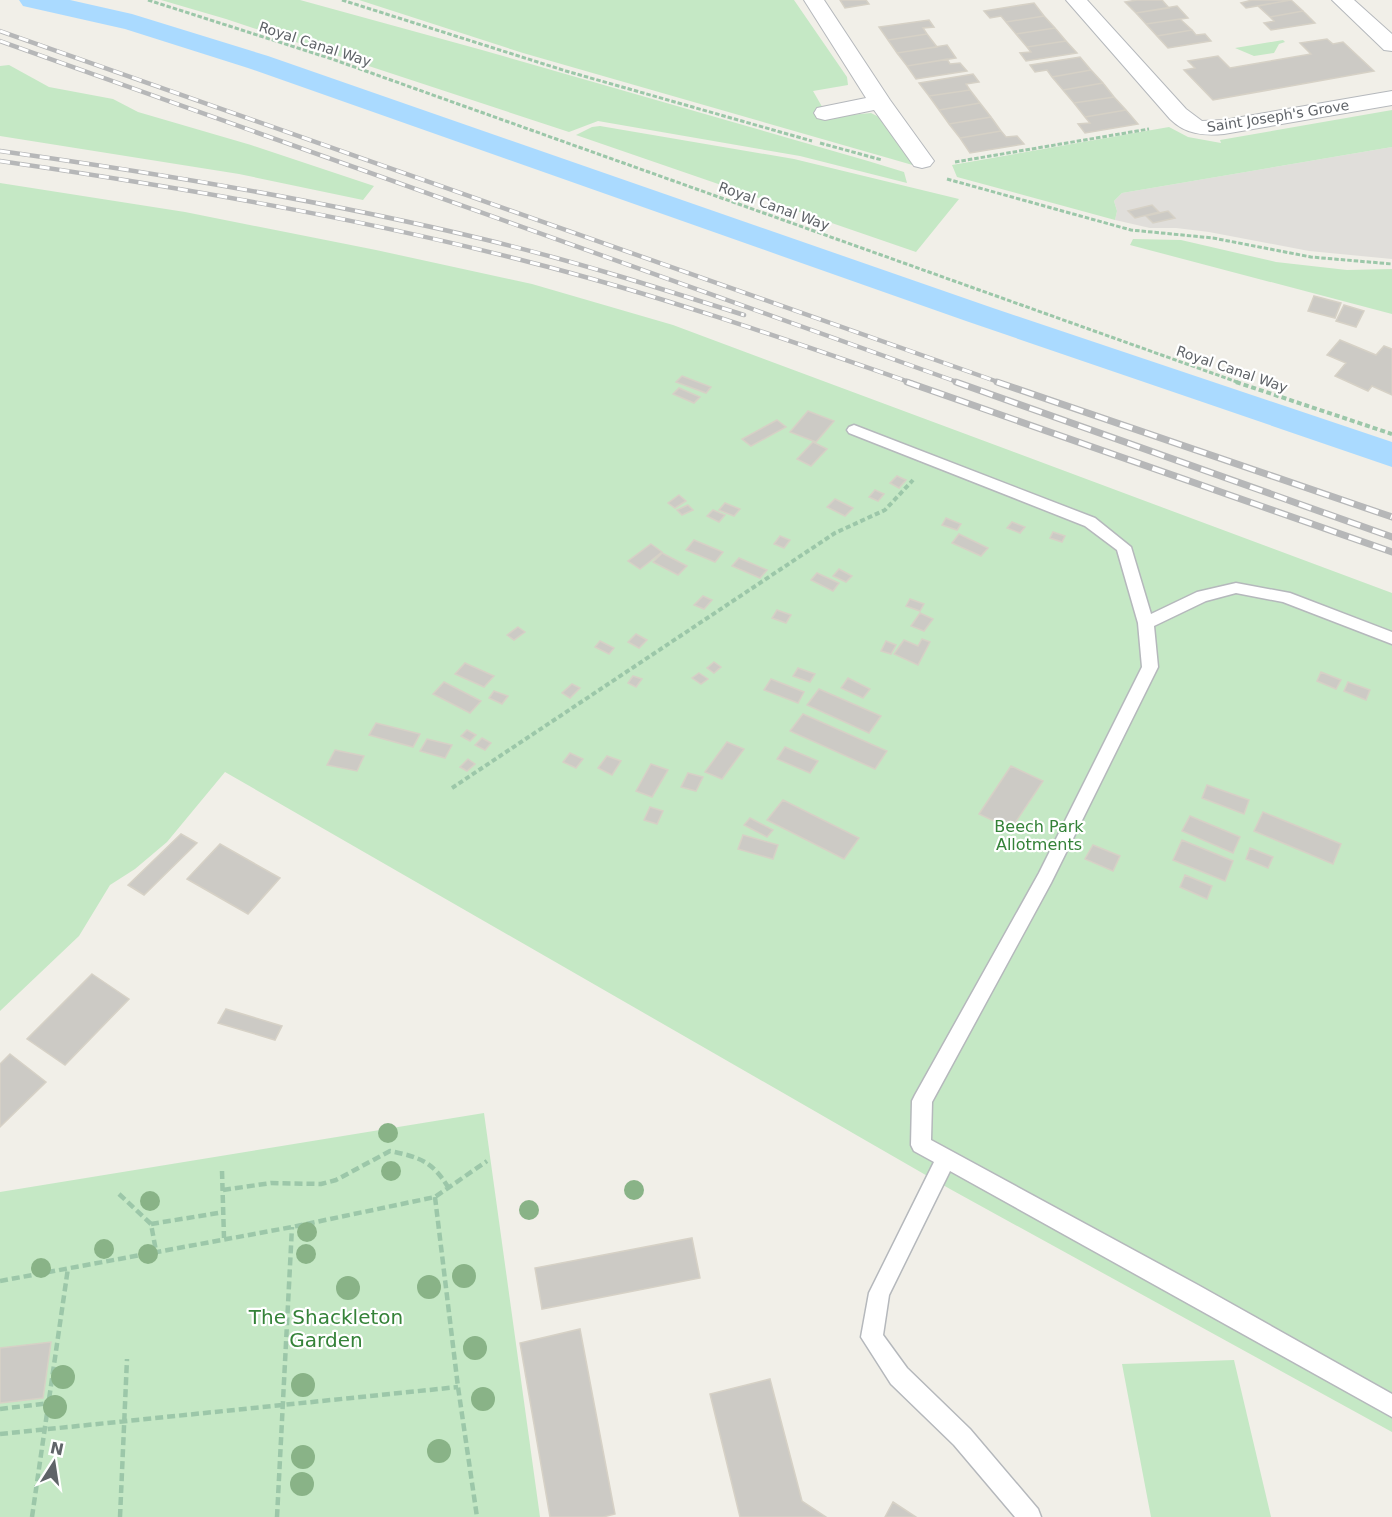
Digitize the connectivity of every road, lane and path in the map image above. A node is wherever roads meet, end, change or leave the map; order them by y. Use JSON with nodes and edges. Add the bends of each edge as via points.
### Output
{"nodes":[{"id":1,"x":148,"y":0,"type":"edge"},
{"id":2,"x":342,"y":0,"type":"edge"},
{"id":3,"x":814,"y":0,"type":"edge"},
{"id":4,"x":1076,"y":0,"type":"edge"},
{"id":5,"x":1341,"y":0,"type":"edge"},
{"id":6,"x":1392,"y":45,"type":"edge"},
{"id":7,"x":1392,"y":98,"type":"edge"},
{"id":8,"x":880,"y":102,"type":"junction"},
{"id":9,"x":825,"y":113,"type":"dead end"},
{"id":10,"x":1186,"y":123,"type":"junction"},
{"id":11,"x":891,"y":163,"type":"dead end"},
{"id":12,"x":929,"y":168,"type":"junction"},
{"id":13,"x":1392,"y":264,"type":"edge"},
{"id":14,"x":854,"y":430,"type":"dead end"},
{"id":15,"x":1392,"y":434,"type":"edge"},
{"id":16,"x":932,"y":460,"type":"junction"},
{"id":17,"x":1146,"y":623,"type":"junction"},
{"id":18,"x":1392,"y":638,"type":"edge"},
{"id":19,"x":452,"y":788,"type":"dead end"},
{"id":20,"x":946,"y":1158,"type":"junction"},
{"id":21,"x":487,"y":1161,"type":"dead end"},
{"id":22,"x":222,"y":1172,"type":"dead end"},
{"id":23,"x":448,"y":1187,"type":"junction"},
{"id":24,"x":224,"y":1190,"type":"junction"},
{"id":25,"x":118,"y":1194,"type":"dead end"},
{"id":26,"x":435,"y":1197,"type":"junction"},
{"id":27,"x":224,"y":1212,"type":"junction"},
{"id":28,"x":151,"y":1224,"type":"junction"},
{"id":29,"x":292,"y":1227,"type":"junction"},
{"id":30,"x":224,"y":1238,"type":"junction"},
{"id":31,"x":156,"y":1251,"type":"junction"},
{"id":32,"x":68,"y":1268,"type":"junction"},
{"id":33,"x":0,"y":1281,"type":"edge"},
{"id":34,"x":127,"y":1359,"type":"dead end"},
{"id":35,"x":458,"y":1387,"type":"junction"},
{"id":36,"x":50,"y":1404,"type":"junction"},
{"id":37,"x":282,"y":1404,"type":"junction"},
{"id":38,"x":1392,"y":1406,"type":"edge"},
{"id":39,"x":0,"y":1409,"type":"edge"},
{"id":40,"x":123,"y":1420,"type":"junction"},
{"id":41,"x":46,"y":1429,"type":"junction"},
{"id":42,"x":0,"y":1434,"type":"edge"},
{"id":43,"x":32,"y":1517,"type":"edge"},
{"id":44,"x":120,"y":1517,"type":"edge"},
{"id":45,"x":277,"y":1517,"type":"edge"},
{"id":46,"x":477,"y":1517,"type":"edge"},
{"id":47,"x":1030,"y":1517,"type":"edge"}],
"edges":[{"from":1,"to":15,"type":"path","name":"Royal Canal Way","via":[[332,59],[1169,359]]},
{"from":2,"to":11,"type":"path","via":[[566,71]]},
{"from":3,"to":8,"type":"street"},
{"from":4,"to":10,"type":"street","name":"Saint Joseph's Grove"},
{"from":5,"to":6,"type":"street"},
{"from":7,"to":10,"type":"street","name":"Saint Joseph's Grove","via":[[1224,127],[1199,128]]},
{"from":8,"to":9,"type":"street"},
{"from":8,"to":12,"type":"street"},
{"from":10,"to":12,"type":"path"},
{"from":12,"to":13,"type":"path","via":[[1131,230],[1213,238],[1311,257]]},
{"from":14,"to":16,"type":"lane"},
{"from":16,"to":17,"type":"lane","via":[[1090,522],[1124,547]]},
{"from":16,"to":19,"type":"path","via":[[885,510],[835,533]]},
{"from":17,"to":18,"type":"lane","via":[[1202,596],[1236,588],[1285,597]]},
{"from":17,"to":20,"type":"lane","via":[[1150,667],[1045,878],[922,1101],[921,1144]]},
{"from":20,"to":38,"type":"lane"},
{"from":20,"to":47,"type":"lane","via":[[879,1293],[872,1337],[898,1376],[962,1437]]},
{"from":21,"to":23,"type":"path"},
{"from":22,"to":24,"type":"path"},
{"from":23,"to":24,"type":"path","via":[[437,1169],[417,1157],[390,1151],[321,1184],[271,1184]]},
{"from":23,"to":26,"type":"path"},
{"from":24,"to":27,"type":"path"},
{"from":25,"to":28,"type":"path"},
{"from":26,"to":29,"type":"path"},
{"from":26,"to":35,"type":"path"},
{"from":27,"to":28,"type":"path"},
{"from":27,"to":30,"type":"path"},
{"from":28,"to":31,"type":"path"},
{"from":29,"to":30,"type":"path"},
{"from":29,"to":37,"type":"path"},
{"from":30,"to":31,"type":"path"},
{"from":31,"to":32,"type":"path"},
{"from":32,"to":33,"type":"path"},
{"from":32,"to":36,"type":"path"},
{"from":34,"to":40,"type":"path"},
{"from":35,"to":37,"type":"path"},
{"from":35,"to":46,"type":"path"},
{"from":36,"to":39,"type":"path"},
{"from":36,"to":41,"type":"path"},
{"from":37,"to":40,"type":"path"},
{"from":37,"to":45,"type":"path"},
{"from":40,"to":41,"type":"path"},
{"from":40,"to":44,"type":"path"},
{"from":41,"to":42,"type":"path"},
{"from":41,"to":43,"type":"path"}]}
